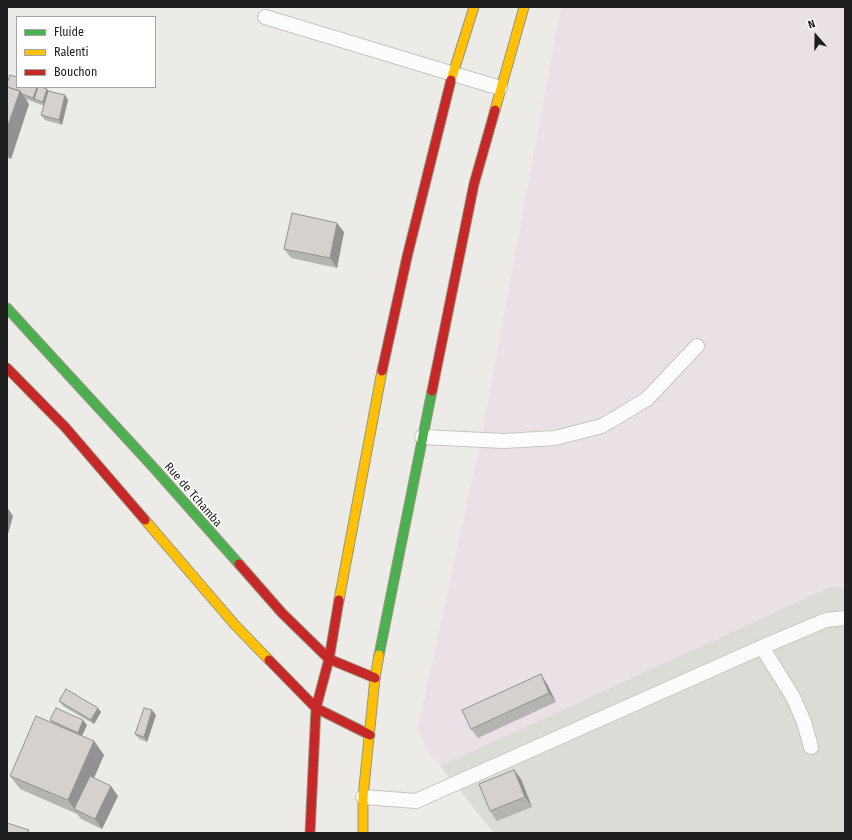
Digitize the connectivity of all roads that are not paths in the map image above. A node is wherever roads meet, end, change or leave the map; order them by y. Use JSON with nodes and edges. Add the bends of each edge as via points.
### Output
{"nodes":[{"id":1,"x":474,"y":7,"type":"edge"},
{"id":2,"x":524,"y":7,"type":"edge"},
{"id":3,"x":264,"y":17,"type":"dead end"},
{"id":4,"x":452,"y":74,"type":"junction"},
{"id":5,"x":500,"y":88,"type":"junction"},
{"id":6,"x":7,"y":308,"type":"edge"},
{"id":7,"x":697,"y":346,"type":"dead end"},
{"id":8,"x":7,"y":368,"type":"edge"},
{"id":9,"x":422,"y":437,"type":"junction"},
{"id":10,"x":845,"y":618,"type":"edge"},
{"id":11,"x":762,"y":647,"type":"junction"},
{"id":12,"x":329,"y":659,"type":"junction"},
{"id":13,"x":375,"y":678,"type":"junction"},
{"id":14,"x":316,"y":708,"type":"junction"},
{"id":15,"x":370,"y":735,"type":"junction"},
{"id":16,"x":811,"y":747,"type":"dead end"},
{"id":17,"x":363,"y":797,"type":"junction"},
{"id":18,"x":310,"y":833,"type":"edge"},
{"id":19,"x":363,"y":833,"type":"edge"}],
"edges":[{"from":1,"to":4,"type":"main road"},
{"from":2,"to":5,"type":"main road"},
{"from":3,"to":4,"type":"lane"},
{"from":4,"to":5,"type":"lane"},
{"from":4,"to":12,"type":"main road","via":[[406,257],[375,404]]},
{"from":5,"to":9,"type":"main road","via":[[474,184]]},
{"from":6,"to":12,"type":"main road","name":"Rue de Tchamba","via":[[154,467],[282,613]]},
{"from":7,"to":9,"type":"lane","via":[[647,399],[602,426],[555,438],[504,441]]},
{"from":8,"to":14,"type":"main road","via":[[65,427],[235,625]]},
{"from":9,"to":13,"type":"main road"},
{"from":10,"to":11,"type":"lane","via":[[826,620]]},
{"from":11,"to":16,"type":"lane","via":[[793,697]]},
{"from":11,"to":17,"type":"lane","via":[[416,802]]},
{"from":12,"to":13,"type":"main road","name":"Rue de Tchamba"},
{"from":12,"to":14,"type":"main road"},
{"from":13,"to":15,"type":"main road"},
{"from":14,"to":15,"type":"main road"},
{"from":14,"to":18,"type":"main road"},
{"from":15,"to":17,"type":"main road"},
{"from":17,"to":19,"type":"main road"}]}
